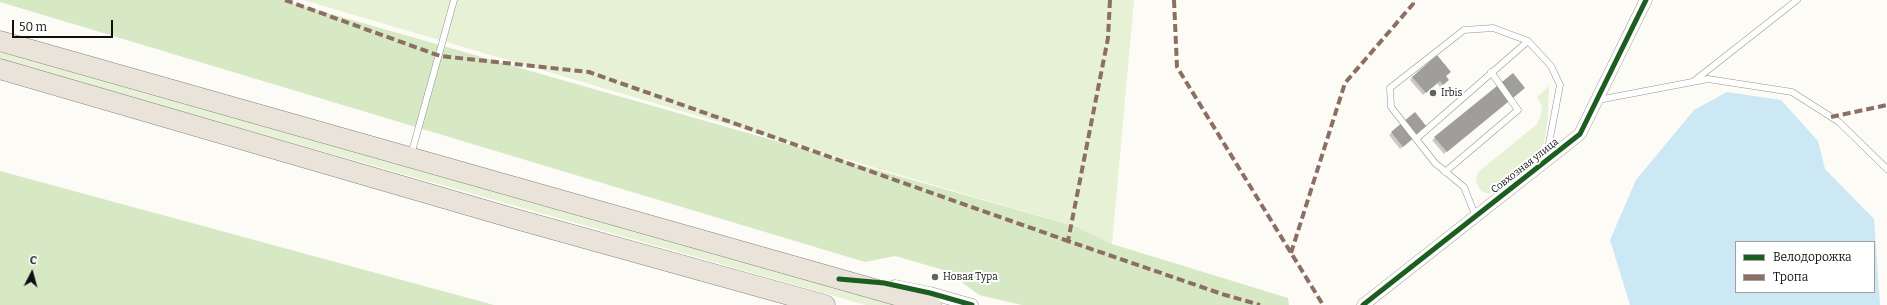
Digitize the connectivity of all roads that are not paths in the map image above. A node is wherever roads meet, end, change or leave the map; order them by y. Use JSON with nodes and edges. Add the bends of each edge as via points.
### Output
{"nodes":[{"id":1,"x":454,"y":0,"type":"edge"},
{"id":2,"x":1646,"y":0,"type":"edge"},
{"id":3,"x":1796,"y":0,"type":"edge"},
{"id":4,"x":0,"y":41,"type":"edge"},
{"id":5,"x":1528,"y":41,"type":"junction"},
{"id":6,"x":0,"y":69,"type":"edge"},
{"id":7,"x":1491,"y":72,"type":"junction"},
{"id":8,"x":1692,"y":82,"type":"junction"},
{"id":9,"x":1598,"y":100,"type":"junction"},
{"id":10,"x":1416,"y":139,"type":"junction"},
{"id":11,"x":411,"y":157,"type":"junction"},
{"id":12,"x":1546,"y":161,"type":"junction"},
{"id":13,"x":1887,"y":169,"type":"edge"},
{"id":14,"x":1445,"y":172,"type":"junction"},
{"id":15,"x":1476,"y":216,"type":"junction"},
{"id":16,"x":839,"y":278,"type":"junction"},
{"id":17,"x":821,"y":304,"type":"edge"},
{"id":18,"x":931,"y":305,"type":"edge"},
{"id":19,"x":972,"y":305,"type":"edge"},
{"id":20,"x":1363,"y":305,"type":"edge"}],
"edges":[{"from":1,"to":11,"type":"lane"},
{"from":2,"to":9,"type":"street","name":"Совхозная улица"},
{"from":3,"to":8,"type":"lane"},
{"from":4,"to":11,"type":"highway"},
{"from":5,"to":7,"type":"lane"},
{"from":5,"to":10,"type":"lane","via":[[1493,28],[1464,30],[1390,88],[1391,108]]},
{"from":5,"to":12,"type":"lane","via":[[1551,66],[1560,85]]},
{"from":6,"to":17,"type":"highway","via":[[512,218]]},
{"from":7,"to":10,"type":"lane"},
{"from":7,"to":14,"type":"lane","via":[[1518,110]]},
{"from":8,"to":9,"type":"lane"},
{"from":8,"to":13,"type":"lane","via":[[1708,79],[1792,92],[1839,122]]},
{"from":9,"to":12,"type":"street","name":"Совхозная улица","via":[[1580,134]]},
{"from":10,"to":14,"type":"lane"},
{"from":11,"to":16,"type":"highway"},
{"from":12,"to":15,"type":"street","name":"Совхозная улица"},
{"from":14,"to":15,"type":"lane","via":[[1464,187]]},
{"from":15,"to":20,"type":"street","name":"Совхозная улица"},
{"from":16,"to":18,"type":"highway"},
{"from":16,"to":19,"type":"street","via":[[884,283]]}]}
